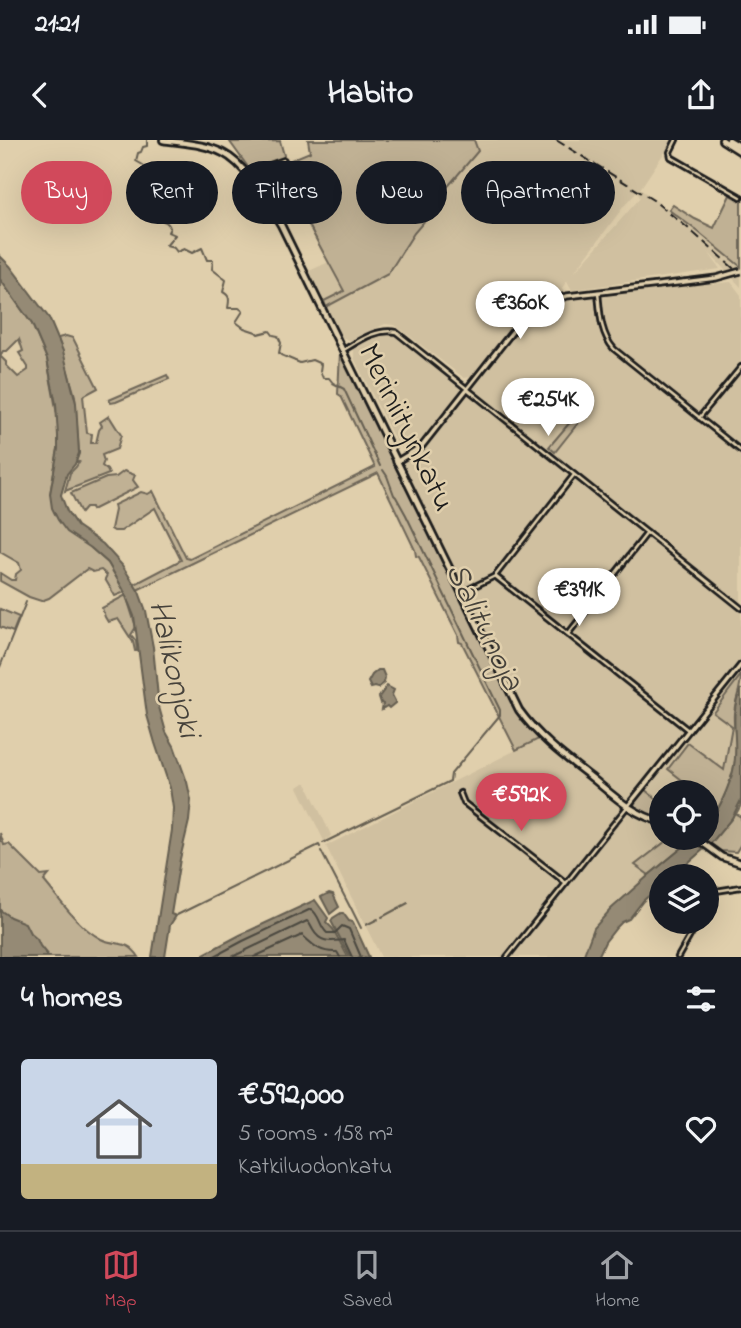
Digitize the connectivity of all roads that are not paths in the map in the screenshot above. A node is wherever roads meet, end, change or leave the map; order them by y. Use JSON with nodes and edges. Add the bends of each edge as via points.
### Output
{"nodes":[{"id":1,"x":163,"y":140,"type":"edge"},
{"id":2,"x":676,"y":140,"type":"edge"},
{"id":3,"x":722,"y":140,"type":"edge"},
{"id":4,"x":729,"y":140,"type":"edge"},
{"id":5,"x":741,"y":149,"type":"edge"},
{"id":6,"x":284,"y":160,"type":"dead end"},
{"id":7,"x":235,"y":161,"type":"edge"},
{"id":8,"x":281,"y":161,"type":"edge"},
{"id":9,"x":741,"y":197,"type":"edge"},
{"id":10,"x":280,"y":224,"type":"edge"},
{"id":11,"x":741,"y":271,"type":"edge"},
{"id":12,"x":598,"y":292,"type":"junction"},
{"id":13,"x":342,"y":351,"type":"junction"},
{"id":14,"x":741,"y":367,"type":"edge"},
{"id":15,"x":467,"y":389,"type":"junction"},
{"id":16,"x":699,"y":418,"type":"junction"},
{"id":17,"x":741,"y":451,"type":"edge"},
{"id":18,"x":396,"y":462,"type":"junction"},
{"id":19,"x":574,"y":475,"type":"junction"},
{"id":20,"x":647,"y":533,"type":"junction"},
{"id":21,"x":495,"y":576,"type":"junction"},
{"id":22,"x":461,"y":594,"type":"junction"},
{"id":23,"x":741,"y":608,"type":"edge"},
{"id":24,"x":568,"y":634,"type":"junction"},
{"id":25,"x":741,"y":665,"type":"edge"},
{"id":26,"x":688,"y":730,"type":"junction"},
{"id":27,"x":460,"y":793,"type":"dead end"},
{"id":28,"x":627,"y":807,"type":"junction"},
{"id":29,"x":649,"y":818,"type":"edge"},
{"id":30,"x":712,"y":850,"type":"edge"},
{"id":31,"x":740,"y":861,"type":"edge"},
{"id":32,"x":566,"y":883,"type":"junction"},
{"id":33,"x":741,"y":887,"type":"edge"},
{"id":34,"x":719,"y":891,"type":"edge"},
{"id":35,"x":691,"y":934,"type":"edge"},
{"id":36,"x":507,"y":957,"type":"edge"},
{"id":37,"x":678,"y":957,"type":"edge"}],
"edges":[{"from":1,"to":7,"type":"main road","name":"Meriniitynkatu","via":[[211,148]]},
{"from":2,"to":9,"type":"street","via":[[671,157]]},
{"from":3,"to":5,"type":"main road"},
{"from":4,"to":5,"type":"main road"},
{"from":6,"to":8,"type":"street"},
{"from":10,"to":13,"type":"main road","name":"Meriniitynkatu"},
{"from":11,"to":12,"type":"street","bridge":true},
{"from":12,"to":15,"type":"street","via":[[562,297],[531,313]]},
{"from":12,"to":16,"type":"street","via":[[608,342]]},
{"from":13,"to":15,"type":"street","via":[[379,332],[396,332]]},
{"from":13,"to":18,"type":"main road","name":"Meriniitynkatu"},
{"from":14,"to":16,"type":"street"},
{"from":15,"to":18,"type":"street","via":[[422,446]]},
{"from":15,"to":19,"type":"street"},
{"from":16,"to":17,"type":"street"},
{"from":18,"to":22,"type":"main road","name":"Meriniitynkatu"},
{"from":19,"to":20,"type":"street"},
{"from":19,"to":21,"type":"street"},
{"from":20,"to":23,"type":"street"},
{"from":20,"to":24,"type":"street"},
{"from":21,"to":22,"type":"street"},
{"from":21,"to":24,"type":"street"},
{"from":22,"to":28,"type":"main road","name":"Meriniitynkatu","via":[[530,725]]},
{"from":24,"to":26,"type":"street"},
{"from":25,"to":26,"type":"street"},
{"from":26,"to":28,"type":"street"},
{"from":27,"to":32,"type":"street","via":[[464,803]]},
{"from":28,"to":29,"type":"main road","name":"Meriniitynkatu"},
{"from":28,"to":32,"type":"street"},
{"from":30,"to":31,"type":"main road"},
{"from":32,"to":36,"type":"street"},
{"from":33,"to":34,"type":"street"},
{"from":35,"to":37,"type":"street"}]}
